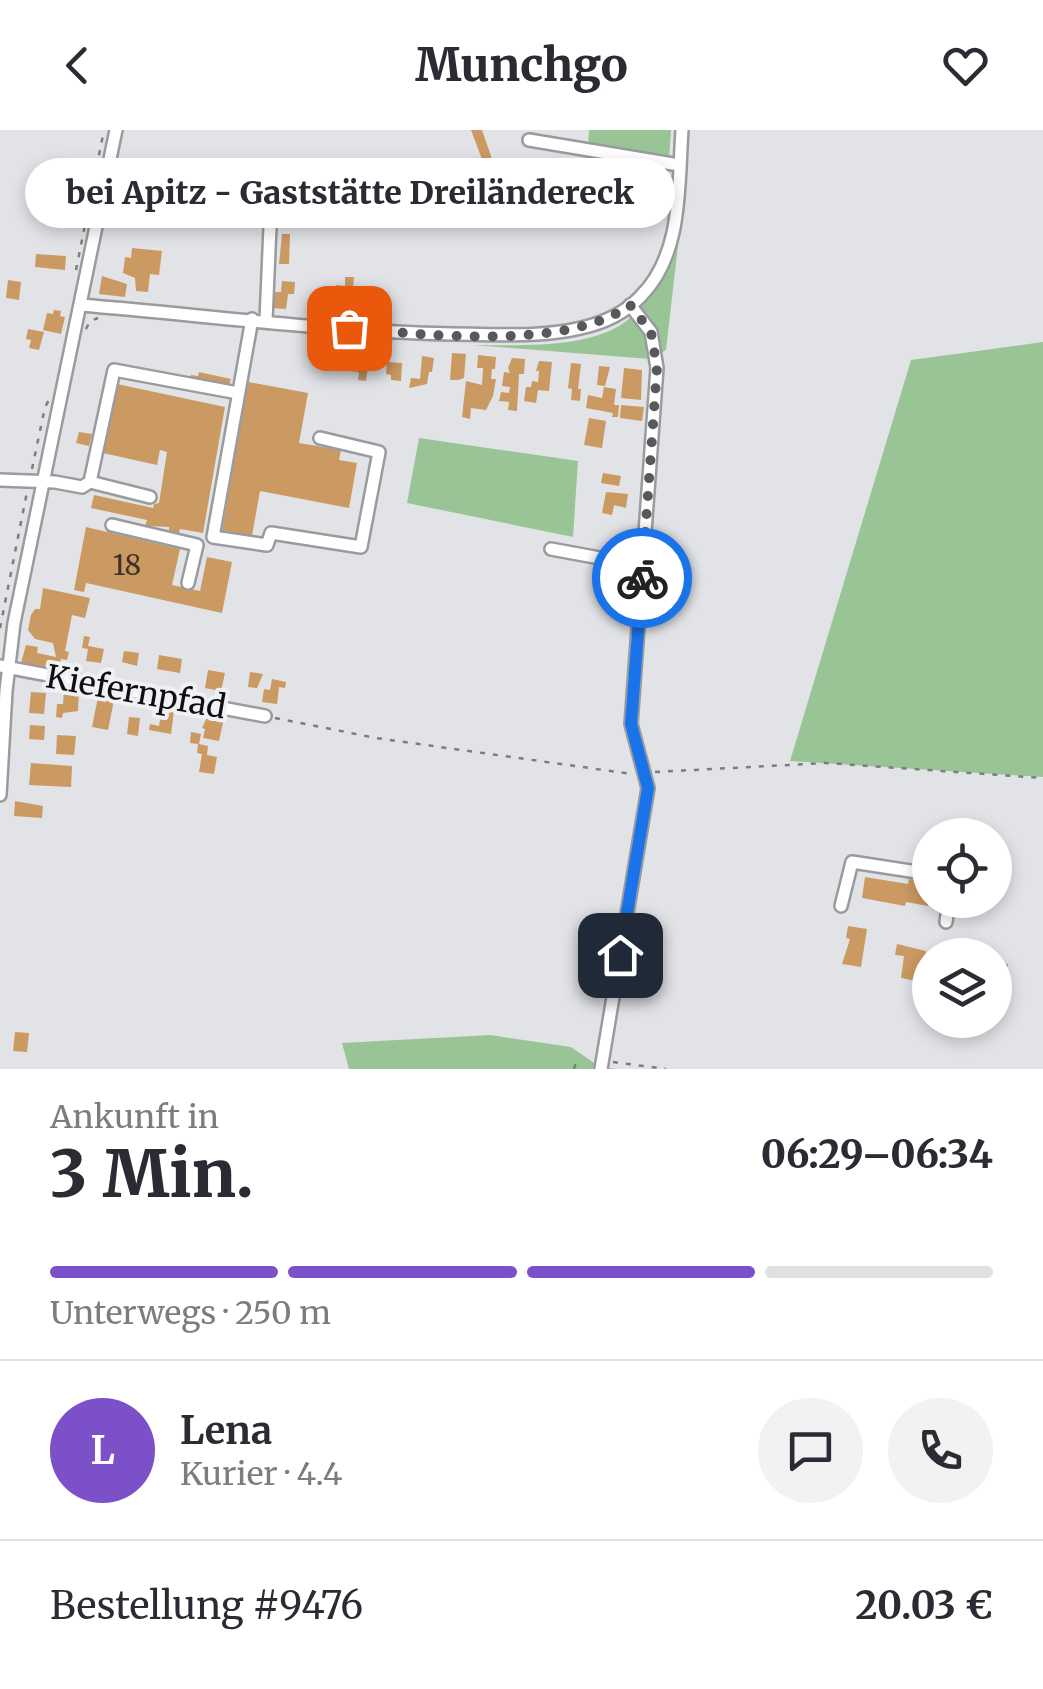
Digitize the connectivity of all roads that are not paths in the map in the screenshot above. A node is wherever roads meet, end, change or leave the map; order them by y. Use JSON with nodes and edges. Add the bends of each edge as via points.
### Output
{"nodes":[{"id":1,"x":116,"y":130,"type":"edge"},
{"id":2,"x":682,"y":130,"type":"edge"},
{"id":3,"x":529,"y":140,"type":"dead end"},
{"id":4,"x":680,"y":165,"type":"junction"},
{"id":5,"x":270,"y":228,"type":"dead end"},
{"id":6,"x":80,"y":305,"type":"junction"},
{"id":7,"x":630,"y":305,"type":"junction"},
{"id":8,"x":259,"y":320,"type":"junction"},
{"id":9,"x":238,"y":393,"type":"junction"},
{"id":10,"x":320,"y":438,"type":"dead end"},
{"id":11,"x":0,"y":480,"type":"edge"},
{"id":12,"x":42,"y":482,"type":"junction"},
{"id":13,"x":90,"y":482,"type":"junction"},
{"id":14,"x":150,"y":497,"type":"dead end"},
{"id":15,"x":112,"y":525,"type":"dead end"},
{"id":16,"x":213,"y":538,"type":"junction"},
{"id":17,"x":197,"y":544,"type":"junction"},
{"id":18,"x":551,"y":549,"type":"dead end"},
{"id":19,"x":642,"y":566,"type":"junction"},
{"id":20,"x":188,"y":583,"type":"dead end"},
{"id":21,"x":4,"y":667,"type":"edge"},
{"id":22,"x":265,"y":716,"type":"road end"},
{"id":23,"x":0,"y":795,"type":"edge"},
{"id":24,"x":912,"y":871,"type":"edge"},
{"id":25,"x":841,"y":906,"type":"dead end"},
{"id":26,"x":947,"y":918,"type":"edge"},
{"id":27,"x":946,"y":922,"type":"dead end"},
{"id":28,"x":602,"y":1065,"type":"edge"}],
"edges":[{"from":1,"to":6,"type":"street","via":[[90,226]]},
{"from":2,"to":4,"type":"street"},
{"from":3,"to":4,"type":"street"},
{"from":4,"to":7,"type":"street","via":[[668,251]]},
{"from":5,"to":8,"type":"street"},
{"from":6,"to":8,"type":"street"},
{"from":6,"to":12,"type":"street"},
{"from":7,"to":8,"type":"street","via":[[592,326],[538,334],[414,333]]},
{"from":7,"to":19,"type":"street","via":[[651,332],[657,368]]},
{"from":8,"to":9,"type":"street"},
{"from":9,"to":13,"type":"street","via":[[114,370]]},
{"from":9,"to":16,"type":"street"},
{"from":10,"to":16,"type":"street","via":[[379,452],[362,546],[271,532],[267,545]]},
{"from":11,"to":12,"type":"street"},
{"from":12,"to":13,"type":"street"},
{"from":12,"to":21,"type":"street"},
{"from":13,"to":14,"type":"street"},
{"from":15,"to":17,"type":"street"},
{"from":16,"to":17,"type":"street","via":[[212,546]]},
{"from":17,"to":20,"type":"street"},
{"from":18,"to":19,"type":"street"},
{"from":19,"to":28,"type":"street","via":[[631,724],[646,806]]},
{"from":21,"to":22,"type":"street","name":"Kiefernpfad"},
{"from":21,"to":23,"type":"street"},
{"from":24,"to":25,"type":"street","via":[[852,862]]},
{"from":26,"to":27,"type":"street"}]}
